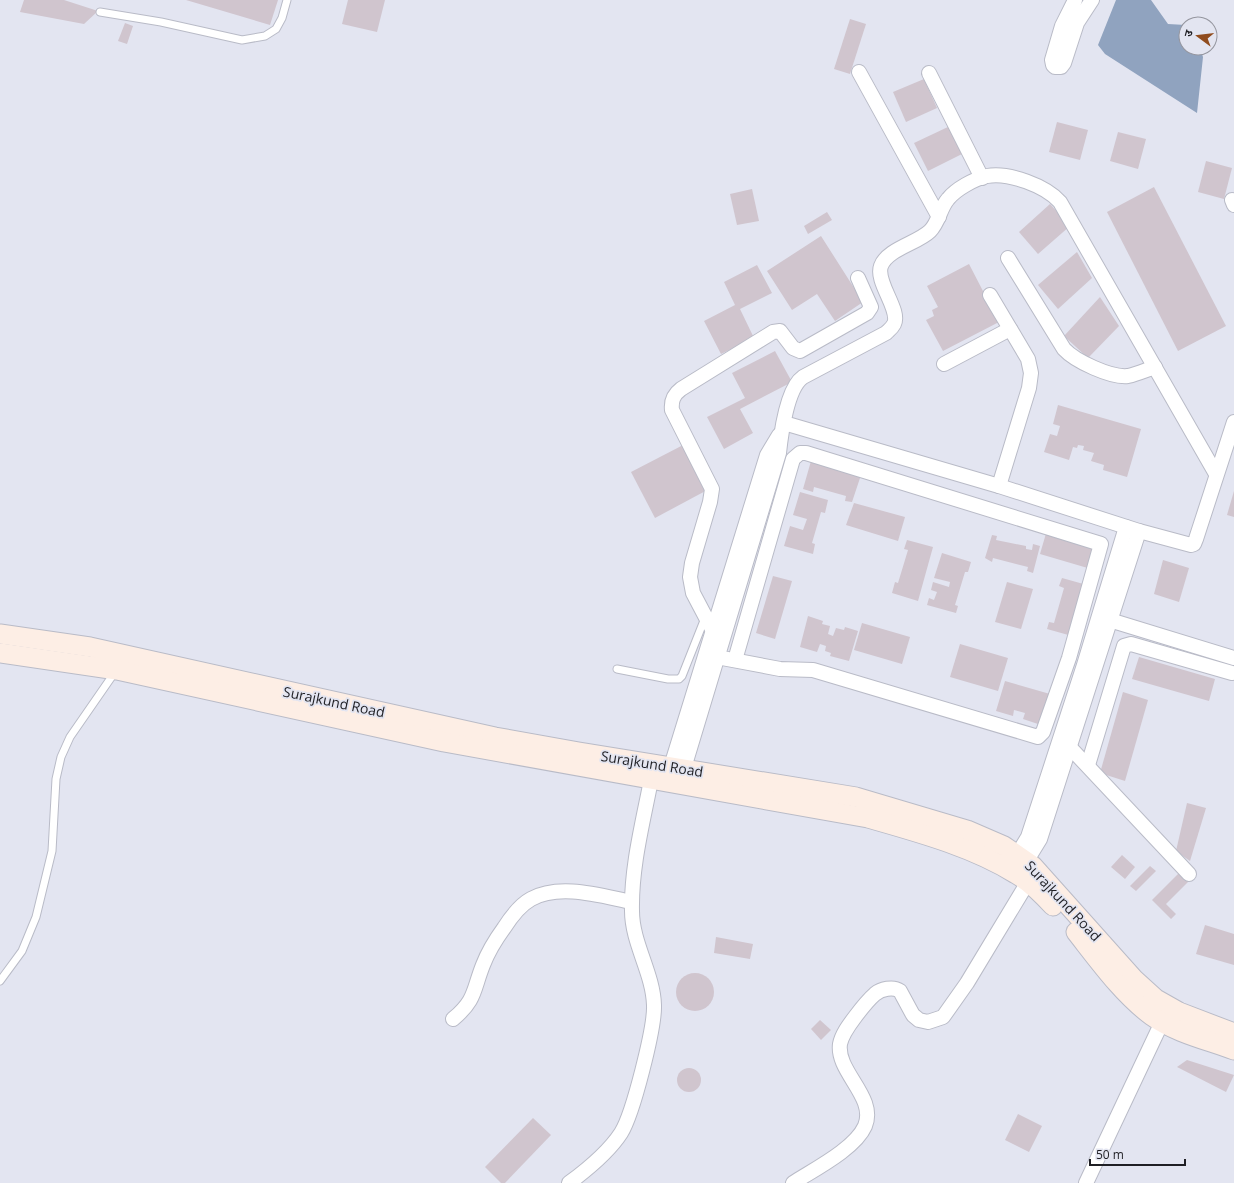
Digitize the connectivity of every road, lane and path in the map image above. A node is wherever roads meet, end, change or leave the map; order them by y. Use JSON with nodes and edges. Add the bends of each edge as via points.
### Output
{"nodes":[{"id":1,"x":287,"y":0,"type":"edge"},
{"id":2,"x":1075,"y":0,"type":"edge"},
{"id":3,"x":1092,"y":0,"type":"edge"},
{"id":4,"x":100,"y":12,"type":"dead end"},
{"id":5,"x":859,"y":72,"type":"dead end"},
{"id":6,"x":929,"y":73,"type":"dead end"},
{"id":7,"x":982,"y":178,"type":"junction"},
{"id":8,"x":939,"y":218,"type":"junction"},
{"id":9,"x":1008,"y":258,"type":"dead end"},
{"id":10,"x":858,"y":278,"type":"dead end"},
{"id":11,"x":990,"y":295,"type":"dead end"},
{"id":12,"x":1010,"y":328,"type":"junction"},
{"id":13,"x":944,"y":364,"type":"dead end"},
{"id":14,"x":1155,"y":367,"type":"junction"},
{"id":15,"x":1234,"y":422,"type":"edge"},
{"id":16,"x":783,"y":427,"type":"junction"},
{"id":17,"x":1216,"y":474,"type":"junction"},
{"id":18,"x":998,"y":486,"type":"junction"},
{"id":19,"x":1126,"y":527,"type":"junction"},
{"id":20,"x":1140,"y":531,"type":"junction"},
{"id":21,"x":706,"y":617,"type":"junction"},
{"id":22,"x":1105,"y":618,"type":"junction"},
{"id":23,"x":713,"y":630,"type":"junction"},
{"id":24,"x":0,"y":634,"type":"edge"},
{"id":25,"x":1101,"y":650,"type":"junction"},
{"id":26,"x":0,"y":653,"type":"edge"},
{"id":27,"x":712,"y":656,"type":"junction"},
{"id":28,"x":1120,"y":656,"type":"junction"},
{"id":29,"x":1069,"y":658,"type":"junction"},
{"id":30,"x":1234,"y":658,"type":"edge"},
{"id":31,"x":735,"y":660,"type":"junction"},
{"id":32,"x":1084,"y":664,"type":"junction"},
{"id":33,"x":617,"y":669,"type":"dead end"},
{"id":34,"x":117,"y":670,"type":"junction"},
{"id":35,"x":1232,"y":674,"type":"dead end"},
{"id":36,"x":1065,"y":741,"type":"junction"},
{"id":37,"x":1088,"y":765,"type":"junction"},
{"id":38,"x":670,"y":777,"type":"junction"},
{"id":39,"x":1020,"y":868,"type":"junction"},
{"id":40,"x":1190,"y":874,"type":"dead end"},
{"id":41,"x":632,"y":902,"type":"junction"},
{"id":42,"x":0,"y":981,"type":"edge"},
{"id":43,"x":453,"y":1019,"type":"dead end"},
{"id":44,"x":1162,"y":1022,"type":"junction"},
{"id":45,"x":1234,"y":1033,"type":"edge"},
{"id":46,"x":1234,"y":1050,"type":"edge"},
{"id":47,"x":570,"y":1183,"type":"edge"},
{"id":48,"x":793,"y":1183,"type":"edge"},
{"id":49,"x":1086,"y":1183,"type":"edge"}],
"edges":[{"from":1,"to":4,"type":"lane","via":[[276,29],[265,36],[242,40]]},
{"from":2,"to":3,"type":"street","via":[[1062,26],[1052,60],[1055,67],[1061,67],[1064,63],[1077,23]]},
{"from":5,"to":8,"type":"street"},
{"from":6,"to":7,"type":"street"},
{"from":7,"to":8,"type":"street","via":[[952,195],[944,204]]},
{"from":7,"to":14,"type":"street","via":[[994,176],[1016,179],[1042,188],[1054,196],[1076,229]]},
{"from":8,"to":16,"type":"street","via":[[930,231],[887,257],[882,264],[880,273],[896,319],[893,327],[799,380],[794,386]]},
{"from":9,"to":14,"type":"street","via":[[1064,349],[1074,358],[1123,376]]},
{"from":10,"to":21,"type":"street","via":[[870,302],[868,313],[800,351],[793,348],[780,331],[773,332],[681,388],[672,400],[672,410],[712,489],[690,577],[693,593]]},
{"from":11,"to":12,"type":"street"},
{"from":12,"to":13,"type":"street"},
{"from":12,"to":18,"type":"street","via":[[1028,359],[1030,380]]},
{"from":14,"to":17,"type":"street"},
{"from":15,"to":17,"type":"street"},
{"from":16,"to":18,"type":"street"},
{"from":16,"to":23,"type":"street","via":[[767,455]]},
{"from":16,"to":27,"type":"street","via":[[779,453]]},
{"from":17,"to":20,"type":"street","via":[[1194,544],[1188,545]]},
{"from":18,"to":19,"type":"street"},
{"from":19,"to":20,"type":"street"},
{"from":19,"to":22,"type":"street"},
{"from":20,"to":22,"type":"street"},
{"from":21,"to":23,"type":"street"},
{"from":21,"to":33,"type":"lane","via":[[679,679]]},
{"from":22,"to":25,"type":"street"},
{"from":22,"to":30,"type":"street"},
{"from":22,"to":32,"type":"street"},
{"from":23,"to":27,"type":"street"},
{"from":24,"to":38,"type":"main road","name":"Surajkund Road","via":[[90,647]]},
{"from":25,"to":28,"type":"street"},
{"from":25,"to":36,"type":"street"},
{"from":26,"to":34,"type":"main road","name":"Surajkund Road"},
{"from":27,"to":31,"type":"street"},
{"from":27,"to":38,"type":"street"},
{"from":28,"to":35,"type":"street","via":[[1124,646],[1131,644]]},
{"from":28,"to":37,"type":"street"},
{"from":29,"to":31,"type":"street","via":[[1043,732],[1038,737],[813,670],[780,669]]},
{"from":29,"to":31,"type":"street","via":[[1101,548],[1100,543],[800,453],[793,459]]},
{"from":29,"to":32,"type":"street"},
{"from":32,"to":36,"type":"street"},
{"from":34,"to":38,"type":"main road","name":"Surajkund Road","via":[[444,742]]},
{"from":34,"to":42,"type":"lane","via":[[70,737],[60,757],[56,779],[52,851],[36,917],[22,951]]},
{"from":36,"to":37,"type":"street"},
{"from":36,"to":39,"type":"street","via":[[1028,837]]},
{"from":37,"to":40,"type":"street"},
{"from":38,"to":39,"type":"main road","name":"Surajkund Road","via":[[868,818]]},
{"from":38,"to":41,"type":"street","via":[[638,851]]},
{"from":39,"to":44,"type":"main road","name":"Surajkund Road","via":[[1133,999]]},
{"from":39,"to":45,"type":"main road","name":"Surajkund Road","via":[[1144,990],[1178,1012]]},
{"from":39,"to":48,"type":"street","via":[[967,984],[943,1017],[928,1022],[919,1020],[913,1015],[900,991],[887,988],[875,994],[847,1028],[840,1043],[840,1050],[862,1096],[867,1116],[865,1126],[857,1138],[844,1149]]},
{"from":41,"to":43,"type":"street","via":[[570,892],[547,893],[530,900],[509,920],[498,936],[483,965],[472,999]]},
{"from":41,"to":47,"type":"street","via":[[633,923],[654,1005],[644,1063],[621,1133],[592,1165]]},
{"from":44,"to":46,"type":"main road","name":"Surajkund Road","via":[[1177,1030]]},
{"from":44,"to":49,"type":"street"}]}
